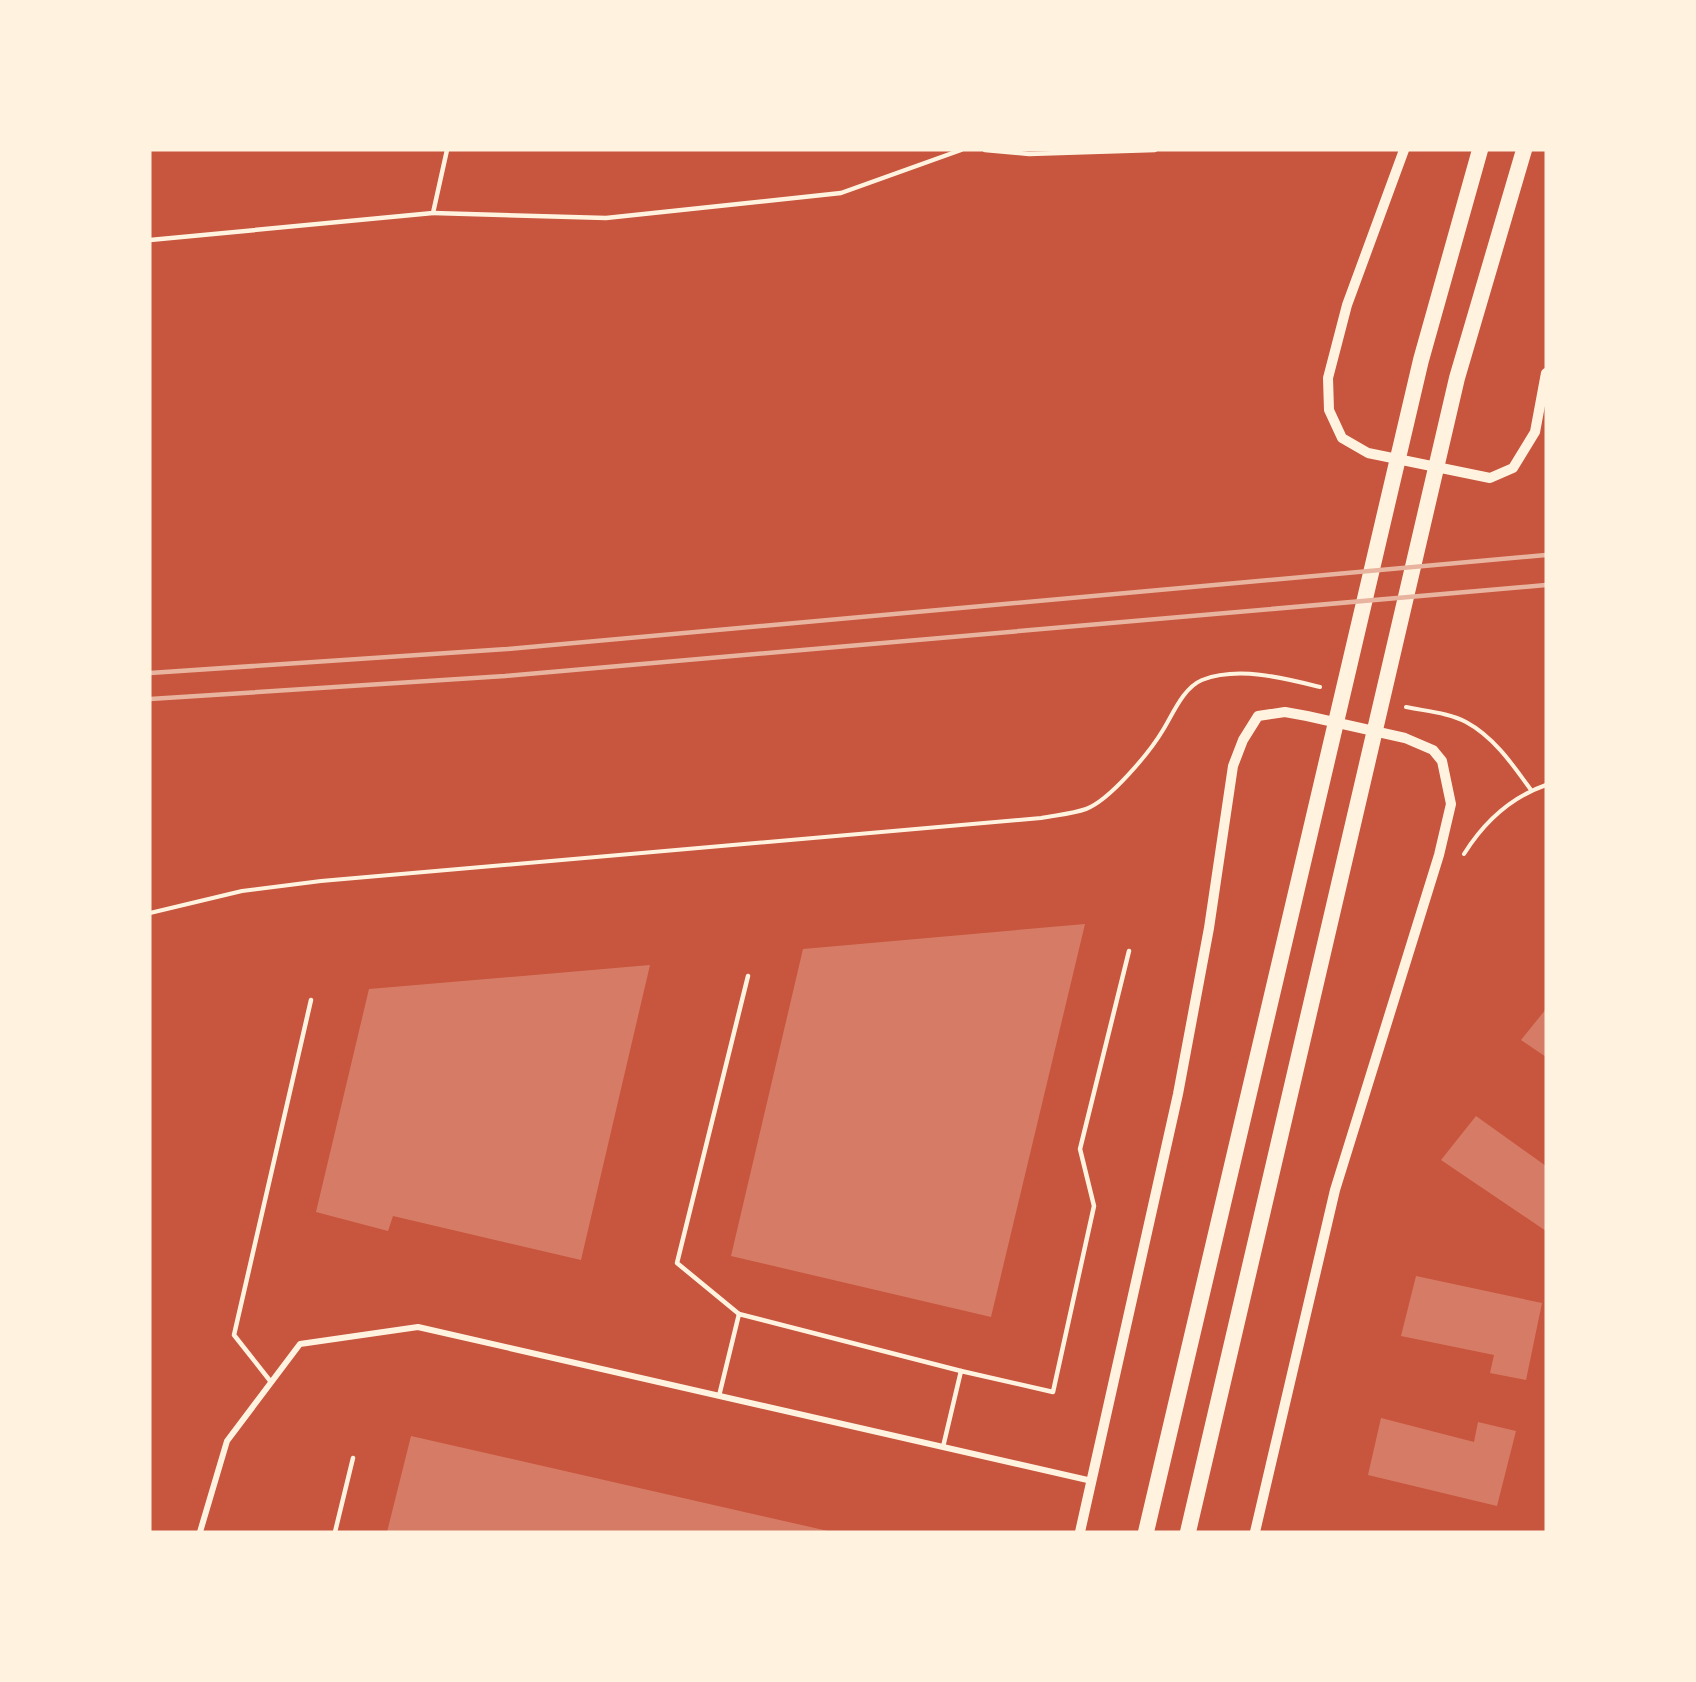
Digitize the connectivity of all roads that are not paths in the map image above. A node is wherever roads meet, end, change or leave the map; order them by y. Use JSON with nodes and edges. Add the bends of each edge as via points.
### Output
{"nodes":[{"id":1,"x":447,"y":150,"type":"edge"},
{"id":2,"x":962,"y":150,"type":"edge"},
{"id":3,"x":985,"y":150,"type":"edge"},
{"id":4,"x":1155,"y":150,"type":"edge"},
{"id":5,"x":1404,"y":150,"type":"edge"},
{"id":6,"x":1480,"y":150,"type":"edge"},
{"id":7,"x":1524,"y":150,"type":"edge"},
{"id":8,"x":433,"y":213,"type":"junction"},
{"id":9,"x":150,"y":240,"type":"edge"},
{"id":10,"x":1546,"y":373,"type":"edge"},
{"id":11,"x":1130,"y":951,"type":"dead end"},
{"id":12,"x":748,"y":976,"type":"dead end"},
{"id":13,"x":311,"y":1000,"type":"dead end"},
{"id":14,"x":740,"y":1314,"type":"junction"},
{"id":15,"x":962,"y":1371,"type":"junction"},
{"id":16,"x":271,"y":1382,"type":"junction"},
{"id":17,"x":719,"y":1396,"type":"junction"},
{"id":18,"x":943,"y":1447,"type":"junction"},
{"id":19,"x":353,"y":1458,"type":"dead end"},
{"id":20,"x":1092,"y":1481,"type":"junction"},
{"id":21,"x":200,"y":1532,"type":"edge"},
{"id":22,"x":335,"y":1532,"type":"edge"},
{"id":23,"x":1080,"y":1532,"type":"edge"},
{"id":24,"x":1146,"y":1532,"type":"edge"},
{"id":25,"x":1188,"y":1532,"type":"edge"},
{"id":26,"x":1255,"y":1532,"type":"edge"}],
"edges":[{"from":1,"to":8,"type":"lane"},
{"from":2,"to":8,"type":"lane","via":[[842,193],[606,218]]},
{"from":3,"to":4,"type":"lane","via":[[1029,154]]},
{"from":5,"to":10,"type":"street","via":[[1347,305],[1328,378],[1329,410],[1342,438],[1368,453],[1490,478],[1513,468],[1535,432]]},
{"from":6,"to":24,"type":"highway","via":[[1421,360]]},
{"from":7,"to":25,"type":"highway","via":[[1457,378]]},
{"from":8,"to":9,"type":"lane"},
{"from":11,"to":15,"type":"lane","via":[[1080,1149],[1094,1206],[1053,1392]]},
{"from":12,"to":14,"type":"lane","via":[[677,1263]]},
{"from":13,"to":16,"type":"lane","via":[[234,1335]]},
{"from":14,"to":15,"type":"lane"},
{"from":14,"to":17,"type":"lane"},
{"from":15,"to":18,"type":"lane"},
{"from":16,"to":17,"type":"street","via":[[300,1344],[418,1327]]},
{"from":16,"to":21,"type":"street","via":[[227,1441]]},
{"from":17,"to":18,"type":"street"},
{"from":18,"to":20,"type":"street"},
{"from":19,"to":22,"type":"lane"},
{"from":20,"to":23,"type":"street"},
{"from":20,"to":26,"type":"street","via":[[1178,1094],[1209,928],[1233,766],[1243,740],[1258,716],[1285,712],[1405,738],[1433,750],[1442,761],[1451,804],[1439,855],[1335,1190]]}]}
